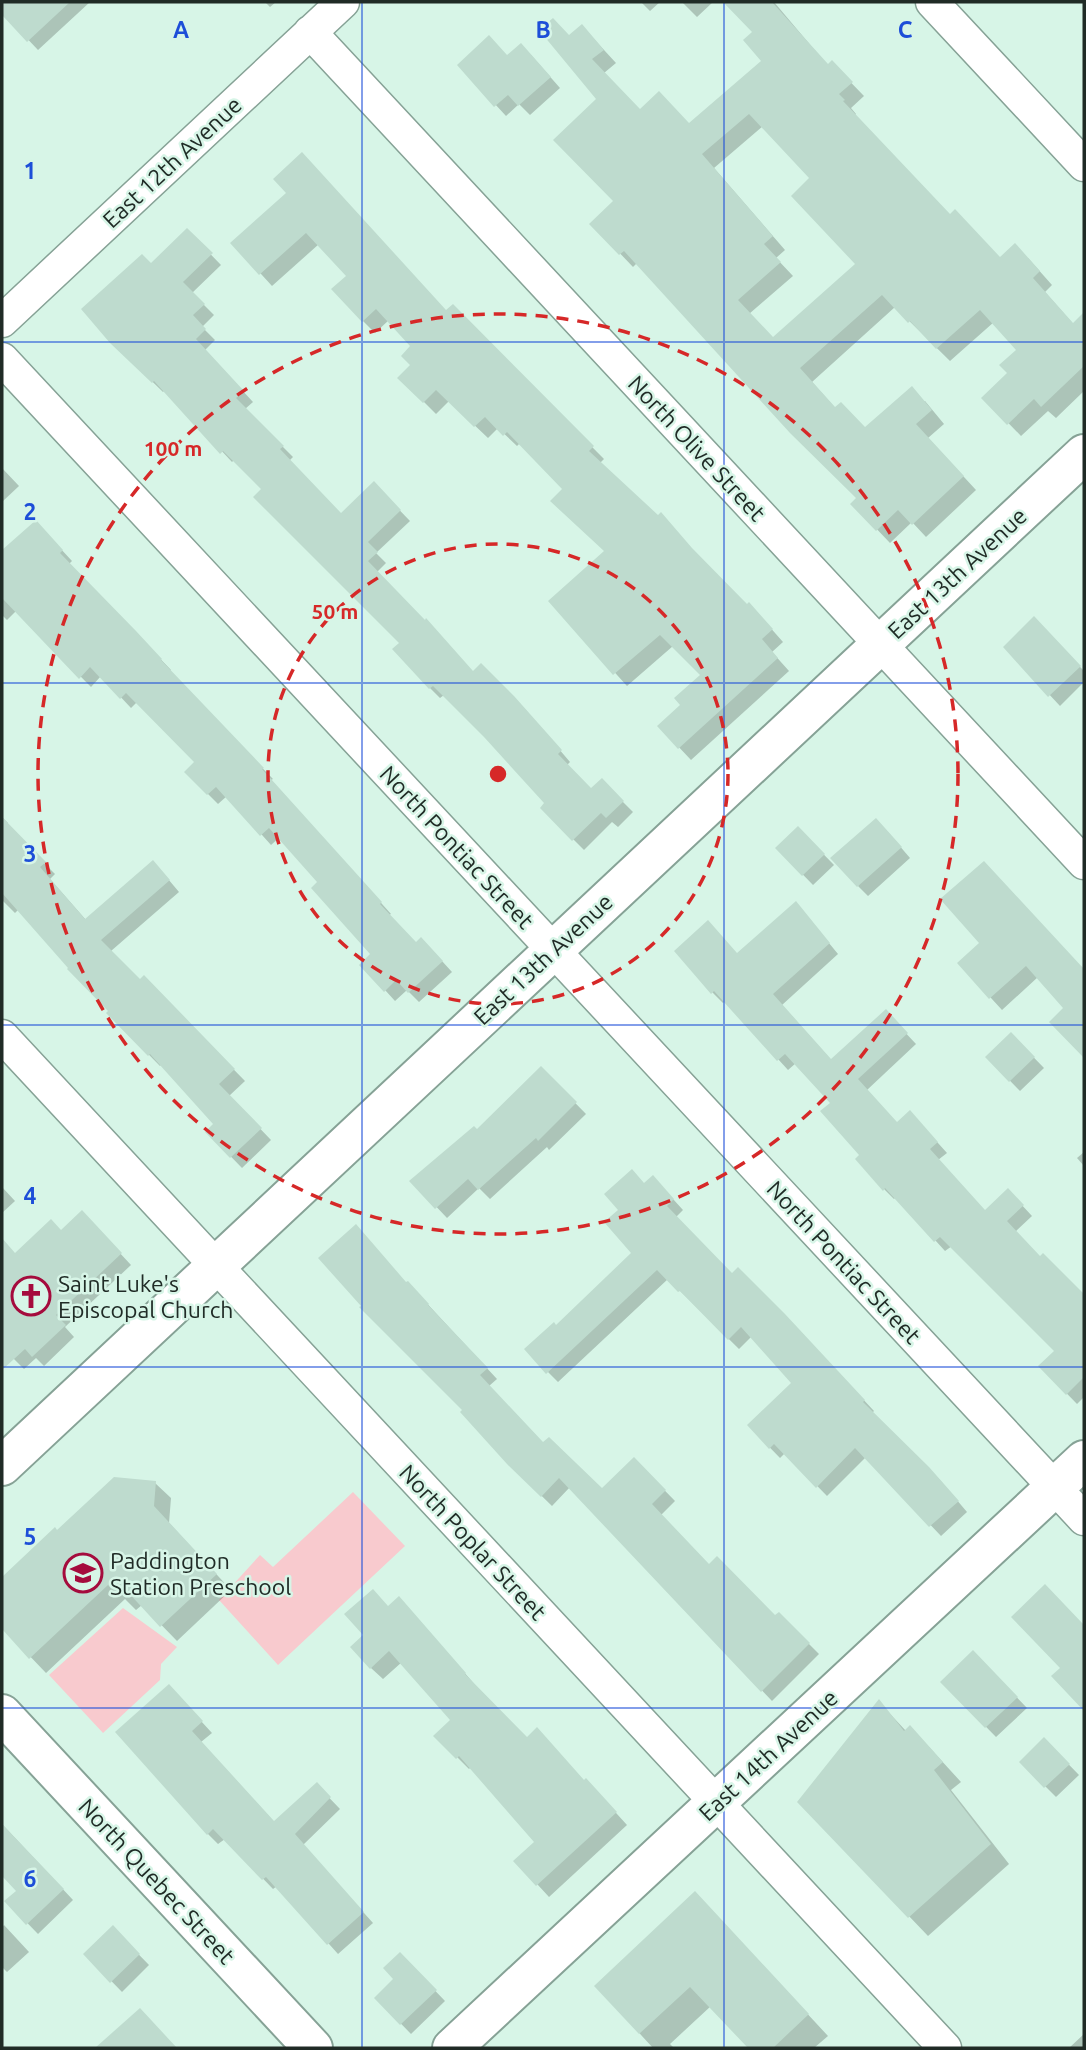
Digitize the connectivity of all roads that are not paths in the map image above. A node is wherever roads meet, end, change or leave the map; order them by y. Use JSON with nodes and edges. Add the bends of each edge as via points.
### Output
{"nodes":[{"id":1,"x":343,"y":2,"type":"edge"},
{"id":2,"x":932,"y":2,"type":"edge"},
{"id":3,"x":310,"y":32,"type":"junction"},
{"id":4,"x":1084,"y":164,"type":"edge"},
{"id":5,"x":2,"y":321,"type":"edge"},
{"id":6,"x":2,"y":359,"type":"edge"},
{"id":7,"x":1084,"y":454,"type":"edge"},
{"id":8,"x":880,"y":645,"type":"junction"},
{"id":9,"x":1084,"y":863,"type":"edge"},
{"id":10,"x":552,"y":950,"type":"junction"},
{"id":11,"x":2,"y":1036,"type":"edge"},
{"id":12,"x":216,"y":1265,"type":"junction"},
{"id":13,"x":1084,"y":1460,"type":"edge"},
{"id":14,"x":2,"y":1466,"type":"edge"},
{"id":15,"x":1055,"y":1488,"type":"junction"},
{"id":16,"x":1084,"y":1519,"type":"edge"},
{"id":17,"x":2,"y":1714,"type":"edge"},
{"id":18,"x":716,"y":1804,"type":"junction"},
{"id":19,"x":313,"y":2048,"type":"edge"},
{"id":20,"x":452,"y":2048,"type":"edge"},
{"id":21,"x":945,"y":2048,"type":"edge"}],
"edges":[{"from":1,"to":3,"type":"street","name":"East 12th Avenue"},
{"from":2,"to":4,"type":"street"},
{"from":3,"to":5,"type":"street","name":"East 12th Avenue"},
{"from":3,"to":8,"type":"street","name":"North Olive Street"},
{"from":6,"to":10,"type":"street","name":"North Pontiac Street"},
{"from":7,"to":8,"type":"main road","name":"East 13th Avenue"},
{"from":8,"to":9,"type":"street","name":"North Olive Street"},
{"from":8,"to":10,"type":"main road","name":"East 13th Avenue"},
{"from":10,"to":12,"type":"main road","name":"East 13th Avenue"},
{"from":10,"to":15,"type":"street","name":"North Pontiac Street"},
{"from":11,"to":12,"type":"street","name":"North Poplar Street"},
{"from":12,"to":14,"type":"main road","name":"East 13th Avenue"},
{"from":12,"to":18,"type":"street","name":"North Poplar Street"},
{"from":13,"to":15,"type":"main road","name":"East 14th Avenue"},
{"from":15,"to":16,"type":"street","name":"North Pontiac Street"},
{"from":15,"to":18,"type":"main road","name":"East 14th Avenue"},
{"from":17,"to":19,"type":"main road","name":"North Quebec Street"},
{"from":18,"to":20,"type":"main road","name":"East 14th Avenue"},
{"from":18,"to":21,"type":"street","name":"North Poplar Street"}]}
